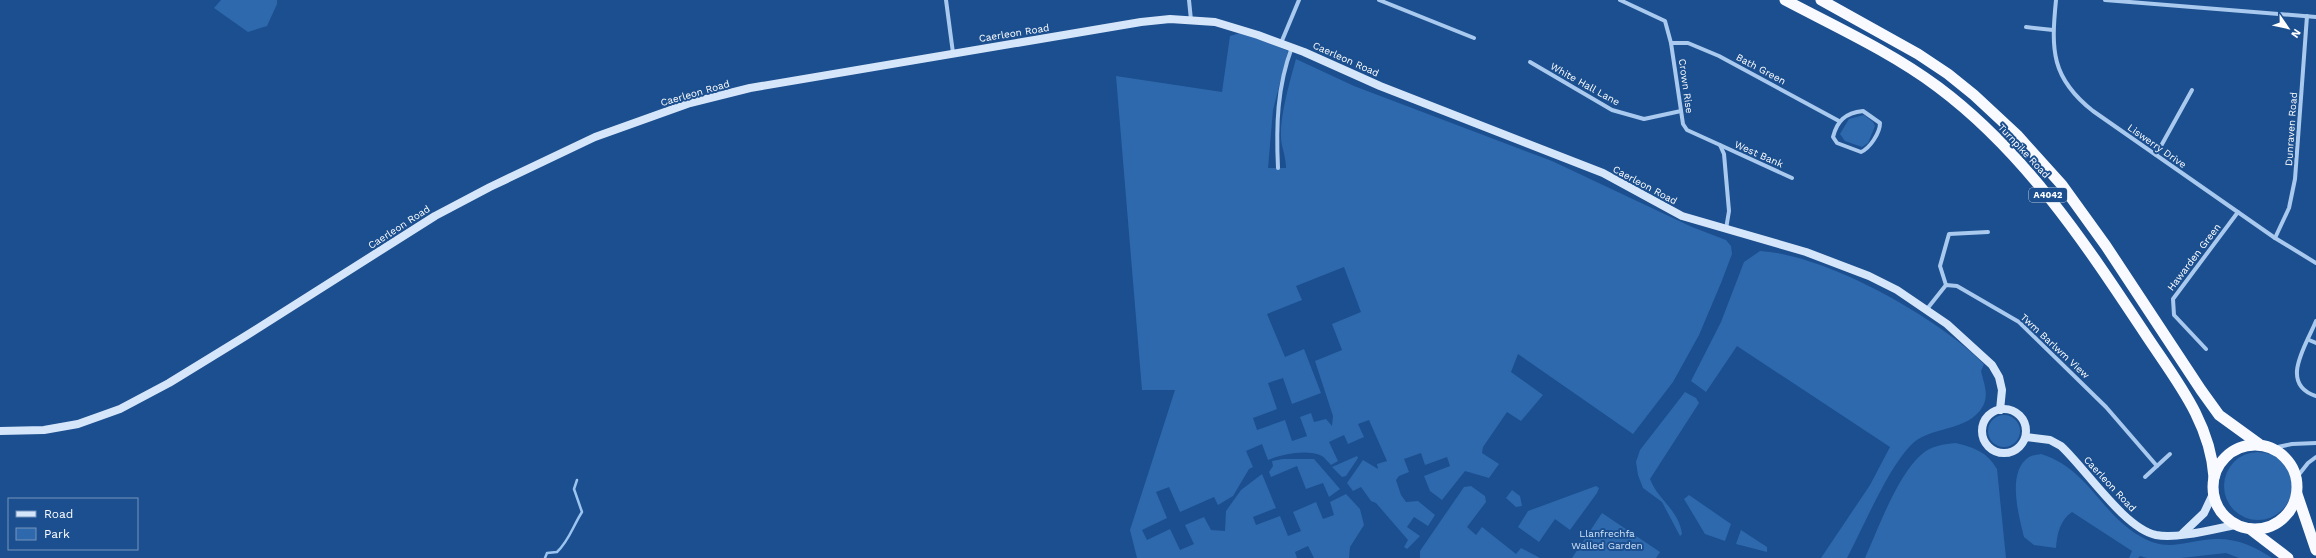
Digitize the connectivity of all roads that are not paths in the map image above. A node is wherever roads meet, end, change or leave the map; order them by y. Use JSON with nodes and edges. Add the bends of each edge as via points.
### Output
{"nodes":[{"id":1,"x":946,"y":0,"type":"edge"},
{"id":2,"x":1189,"y":0,"type":"edge"},
{"id":3,"x":1300,"y":0,"type":"edge"},
{"id":4,"x":1379,"y":0,"type":"edge"},
{"id":5,"x":1620,"y":0,"type":"edge"},
{"id":6,"x":1785,"y":0,"type":"edge"},
{"id":7,"x":1821,"y":0,"type":"edge"},
{"id":8,"x":2056,"y":0,"type":"edge"},
{"id":9,"x":2105,"y":0,"type":"edge"},
{"id":10,"x":2308,"y":16,"type":"junction"},
{"id":11,"x":2316,"y":17,"type":"edge"},
{"id":12,"x":1191,"y":20,"type":"junction"},
{"id":13,"x":2026,"y":27,"type":"dead end"},
{"id":14,"x":2053,"y":30,"type":"junction"},
{"id":15,"x":1474,"y":38,"type":"dead end"},
{"id":16,"x":1281,"y":43,"type":"junction"},
{"id":17,"x":1671,"y":43,"type":"junction"},
{"id":18,"x":1292,"y":47,"type":"junction"},
{"id":19,"x":953,"y":53,"type":"junction"},
{"id":20,"x":1530,"y":62,"type":"dead end"},
{"id":21,"x":2192,"y":90,"type":"dead end"},
{"id":22,"x":1681,"y":111,"type":"junction"},
{"id":23,"x":1839,"y":121,"type":"junction"},
{"id":24,"x":1720,"y":145,"type":"junction"},
{"id":25,"x":2156,"y":155,"type":"junction"},
{"id":26,"x":1278,"y":168,"type":"dead end"},
{"id":27,"x":1792,"y":178,"type":"dead end"},
{"id":28,"x":2238,"y":212,"type":"junction"},
{"id":29,"x":1726,"y":229,"type":"junction"},
{"id":30,"x":1988,"y":232,"type":"dead end"},
{"id":31,"x":2275,"y":238,"type":"junction"},
{"id":32,"x":2316,"y":263,"type":"edge"},
{"id":33,"x":1946,"y":285,"type":"junction"},
{"id":34,"x":1927,"y":309,"type":"junction"},
{"id":35,"x":2316,"y":321,"type":"edge"},
{"id":36,"x":2309,"y":340,"type":"junction"},
{"id":37,"x":2316,"y":344,"type":"edge"},
{"id":38,"x":2206,"y":349,"type":"dead end"},
{"id":39,"x":2316,"y":396,"type":"edge"},
{"id":40,"x":2000,"y":410,"type":"junction"},
{"id":41,"x":0,"y":431,"type":"edge"},
{"id":42,"x":2026,"y":437,"type":"junction"},
{"id":43,"x":2316,"y":442,"type":"edge"},
{"id":44,"x":2259,"y":444,"type":"junction"},
{"id":45,"x":2273,"y":448,"type":"junction"},
{"id":46,"x":2170,"y":454,"type":"dead end"},
{"id":47,"x":2316,"y":458,"type":"edge"},
{"id":48,"x":2157,"y":466,"type":"junction"},
{"id":49,"x":2145,"y":477,"type":"dead end"},
{"id":50,"x":2214,"y":477,"type":"junction"},
{"id":51,"x":2296,"y":477,"type":"junction"},
{"id":52,"x":2213,"y":494,"type":"junction"},
{"id":53,"x":2297,"y":494,"type":"junction"},
{"id":54,"x":2235,"y":525,"type":"junction"},
{"id":55,"x":2250,"y":529,"type":"junction"},
{"id":56,"x":2183,"y":533,"type":"junction"},
{"id":57,"x":2316,"y":550,"type":"edge"},
{"id":58,"x":2288,"y":558,"type":"edge"}],
"edges":[{"from":1,"to":19,"type":"street"},
{"from":2,"to":12,"type":"street"},
{"from":3,"to":16,"type":"street"},
{"from":4,"to":15,"type":"street"},
{"from":5,"to":17,"type":"street","name":"Crown Rise","via":[[1665,21]]},
{"from":6,"to":50,"type":"highway","name":"Turnpike Road","number":"A4042","via":[[1907,66],[1938,87],[1984,126],[2029,172],[2094,257],[2190,401],[2209,443]]},
{"from":7,"to":44,"type":"highway","name":"Turnpike Road","number":"A4042","via":[[1911,50],[1948,74],[2017,136],[2062,186],[2106,246],[2219,415]]},
{"from":8,"to":14,"type":"street","name":"Liswerry Drive"},
{"from":9,"to":10,"type":"street"},
{"from":10,"to":11,"type":"street"},
{"from":10,"to":31,"type":"street","name":"Dunraven Road","via":[[2295,179],[2289,208]]},
{"from":12,"to":16,"type":"main road","name":"Caerleon Road","via":[[1232,26]]},
{"from":12,"to":19,"type":"main road","name":"Caerleon Road","via":[[1141,22]]},
{"from":13,"to":14,"type":"street"},
{"from":14,"to":25,"type":"street","name":"Liswerry Drive","via":[[2056,64],[2074,94],[2093,111]]},
{"from":16,"to":18,"type":"main road","name":"Caerleon Road"},
{"from":17,"to":22,"type":"street","name":"Crown Rise"},
{"from":17,"to":23,"type":"street","name":"Bath Green","via":[[1688,43],[1719,56]]},
{"from":18,"to":26,"type":"street","via":[[1278,98]]},
{"from":18,"to":29,"type":"main road","name":"Caerleon Road","via":[[1380,86],[1603,173],[1682,216]]},
{"from":19,"to":41,"type":"main road","name":"Caerleon Road","via":[[750,88],[690,103],[595,137],[435,216],[169,383],[120,409],[78,424],[44,430]]},
{"from":20,"to":22,"type":"street","name":"White Hall Lane","via":[[1612,110],[1644,119]]},
{"from":21,"to":25,"type":"street"},
{"from":22,"to":24,"type":"street","name":"Crown Rise","via":[[1683,124],[1687,130]]},
{"from":23,"to":23,"type":"street","via":[[1863,111],[1878,120],[1880,126],[1870,145],[1861,152],[1836,143],[1833,137]]},
{"from":24,"to":27,"type":"street","name":"West Bank"},
{"from":24,"to":29,"type":"street","via":[[1724,154],[1729,211]]},
{"from":25,"to":28,"type":"street","name":"Liswerry Drive"},
{"from":28,"to":31,"type":"street","name":"Liswerry Drive"},
{"from":28,"to":38,"type":"street","name":"Hawarden Green","via":[[2173,299],[2174,315]]},
{"from":29,"to":34,"type":"main road","name":"Caerleon Road","via":[[1841,264],[1897,290]]},
{"from":30,"to":33,"type":"street","via":[[1949,234],[1940,266]]},
{"from":31,"to":32,"type":"street","name":"Liswerry Drive"},
{"from":33,"to":34,"type":"street"},
{"from":33,"to":48,"type":"street","name":"Twm Barlwm View","via":[[1957,286],[2019,322],[2106,407]]},
{"from":34,"to":40,"type":"main road","name":"Caerleon Road","via":[[1992,365],[2000,377]]},
{"from":35,"to":36,"type":"street"},
{"from":36,"to":37,"type":"street"},
{"from":36,"to":39,"type":"street","via":[[2298,360],[2296,376],[2300,387]]},
{"from":40,"to":42,"type":"main road","via":[[2007,410],[2020,416],[2026,428]]},
{"from":40,"to":42,"type":"main road","via":[[1988,416],[1984,422],[1982,429],[1986,444],[1992,449],[2006,453],[2019,447]]},
{"from":42,"to":56,"type":"main road","name":"Caerleon Road","via":[[2050,440],[2066,451],[2129,519],[2142,529],[2157,535]]},
{"from":43,"to":45,"type":"street"},
{"from":44,"to":45,"type":"highway"},
{"from":44,"to":50,"type":"highway","via":[[2244,446],[2230,452],[2220,463]]},
{"from":45,"to":51,"type":"highway","via":[[2288,460]]},
{"from":46,"to":48,"type":"street"},
{"from":47,"to":51,"type":"street"},
{"from":48,"to":49,"type":"street"},
{"from":50,"to":52,"type":"highway"},
{"from":51,"to":53,"type":"highway"},
{"from":52,"to":54,"type":"highway","via":[[2217,506]]},
{"from":52,"to":56,"type":"main road","via":[[2204,513]]},
{"from":53,"to":55,"type":"highway","via":[[2286,517],[2263,529]]},
{"from":53,"to":57,"type":"highway"},
{"from":54,"to":55,"type":"highway"},
{"from":54,"to":56,"type":"main road","name":"Caerleon Road"},
{"from":55,"to":58,"type":"highway"}]}
